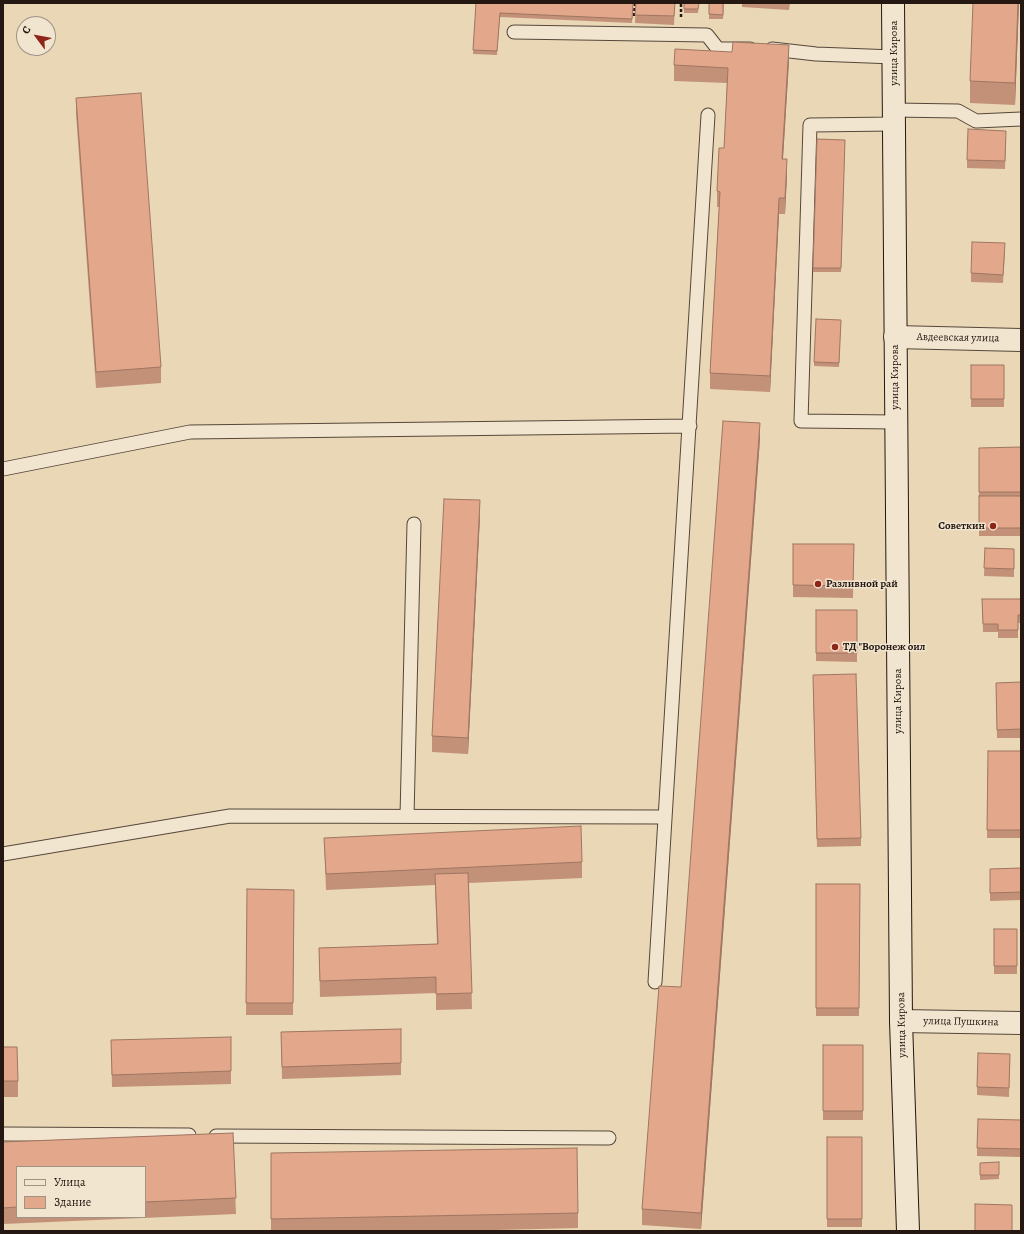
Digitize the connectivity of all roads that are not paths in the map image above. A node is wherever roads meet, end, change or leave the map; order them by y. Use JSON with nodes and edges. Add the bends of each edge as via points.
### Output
{"nodes":[{"id":1,"x":893,"y":3,"type":"edge"},
{"id":2,"x":514,"y":32,"type":"dead end"},
{"id":3,"x":894,"y":57,"type":"junction"},
{"id":4,"x":708,"y":115,"type":"dead end"},
{"id":5,"x":894,"y":117,"type":"junction"},
{"id":6,"x":1021,"y":119,"type":"edge"},
{"id":7,"x":895,"y":337,"type":"junction"},
{"id":8,"x":1021,"y":340,"type":"edge"},
{"id":9,"x":896,"y":422,"type":"junction"},
{"id":10,"x":690,"y":426,"type":"junction"},
{"id":11,"x":3,"y":469,"type":"edge"},
{"id":12,"x":414,"y":524,"type":"dead end"},
{"id":13,"x":407,"y":816,"type":"junction"},
{"id":14,"x":665,"y":817,"type":"junction"},
{"id":15,"x":3,"y":854,"type":"edge"},
{"id":16,"x":655,"y":982,"type":"dead end"},
{"id":17,"x":901,"y":1021,"type":"junction"},
{"id":18,"x":1021,"y":1023,"type":"edge"},
{"id":19,"x":3,"y":1134,"type":"edge"},
{"id":20,"x":609,"y":1138,"type":"dead end"},
{"id":21,"x":908,"y":1231,"type":"edge"}],
"edges":[{"from":1,"to":3,"type":"main road","name":"улица Кирова"},
{"from":2,"to":3,"type":"lane","via":[[707,36],[718,49],[785,49],[816,54]]},
{"from":3,"to":5,"type":"main road","name":"улица Кирова"},
{"from":4,"to":10,"type":"lane"},
{"from":5,"to":6,"type":"lane","via":[[958,111],[976,121]]},
{"from":5,"to":7,"type":"main road","name":"улица Кирова"},
{"from":5,"to":9,"type":"lane","via":[[810,125],[800,422]]},
{"from":7,"to":8,"type":"main road","name":"Авдеевская улица"},
{"from":7,"to":9,"type":"main road","name":"улица Кирова"},
{"from":9,"to":17,"type":"main road","name":"улица Кирова"},
{"from":10,"to":11,"type":"lane","via":[[190,432]]},
{"from":10,"to":14,"type":"lane"},
{"from":12,"to":13,"type":"lane"},
{"from":13,"to":14,"type":"lane"},
{"from":13,"to":15,"type":"lane","via":[[230,816]]},
{"from":14,"to":16,"type":"lane"},
{"from":17,"to":18,"type":"main road","name":"улица Пушкина"},
{"from":17,"to":21,"type":"main road","name":"улица Кирова"},
{"from":19,"to":20,"type":"lane"}]}
